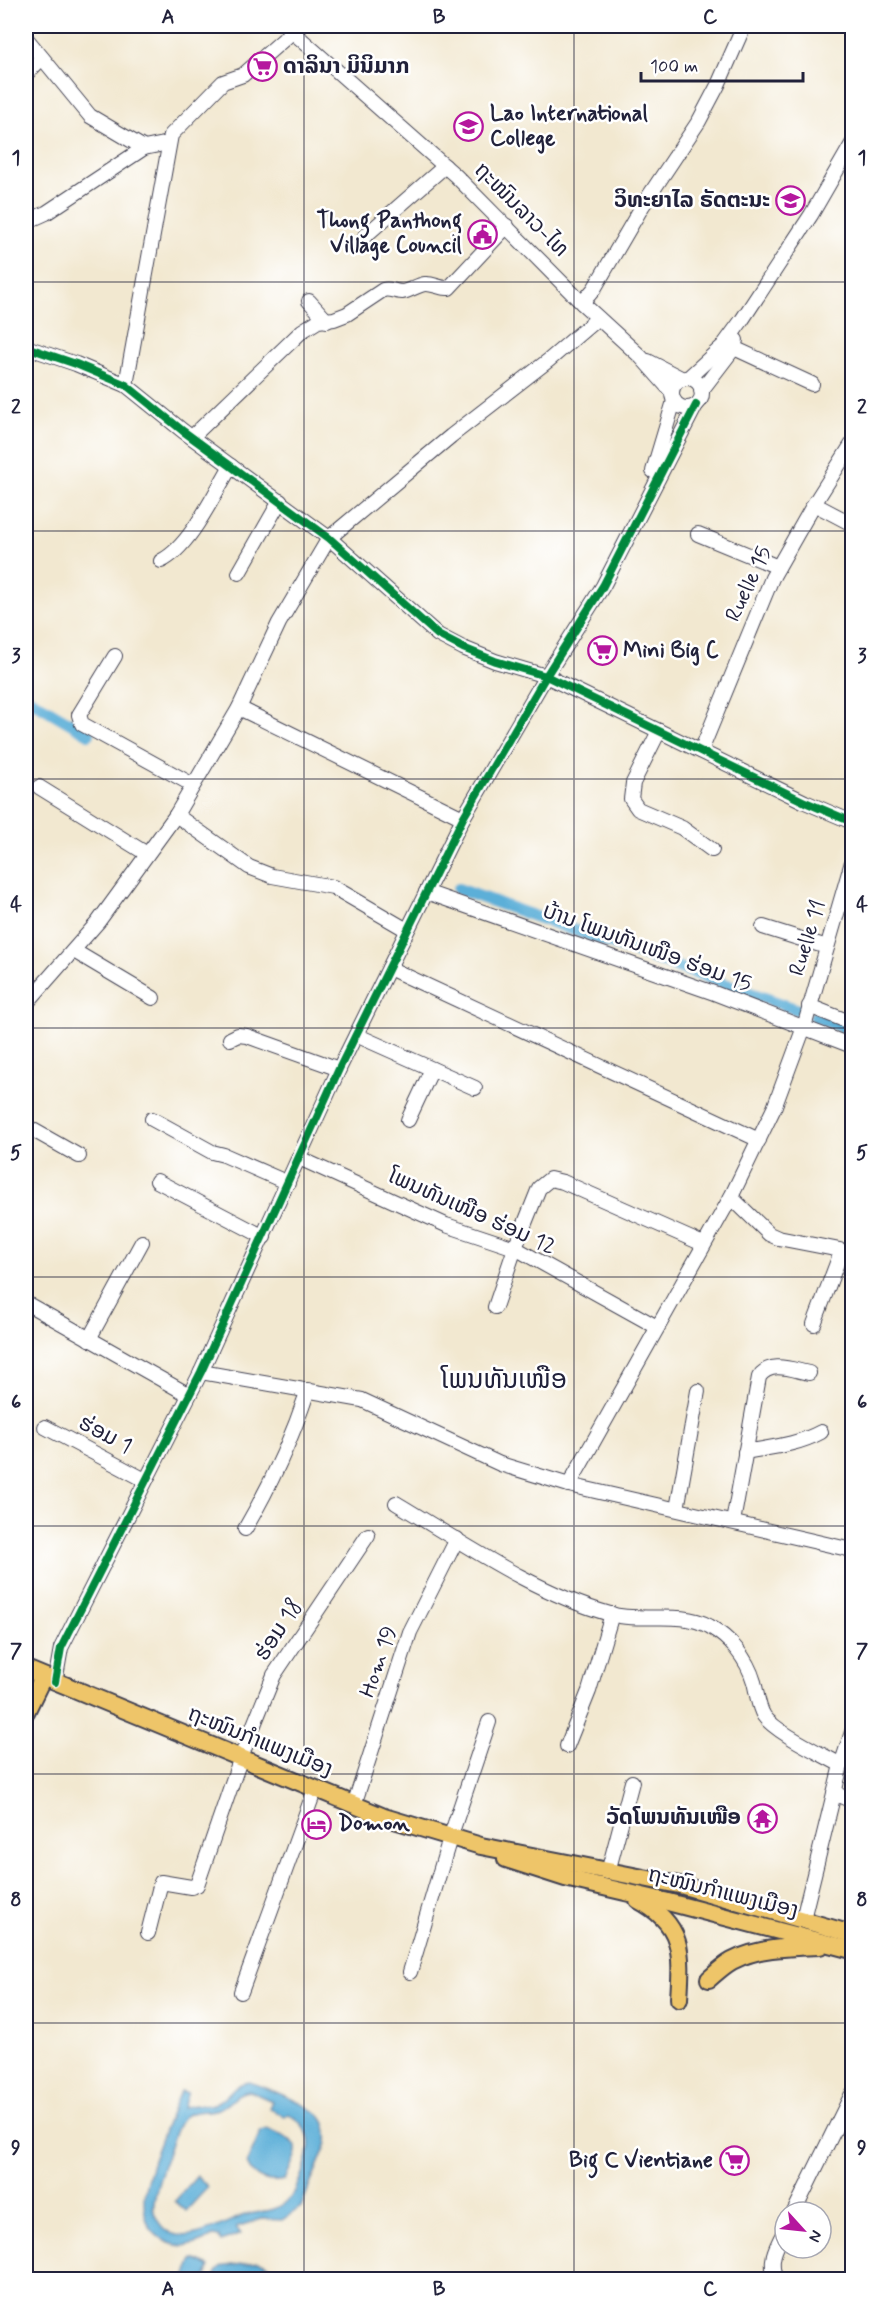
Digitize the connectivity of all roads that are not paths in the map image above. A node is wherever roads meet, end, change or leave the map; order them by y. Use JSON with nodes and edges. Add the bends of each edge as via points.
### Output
{"nodes":[{"id":1,"x":744,"y":26,"type":"edge"},
{"id":2,"x":293,"y":28,"type":"edge"},
{"id":3,"x":26,"y":38,"type":"edge"},
{"id":4,"x":42,"y":58,"type":"junction"},
{"id":5,"x":26,"y":74,"type":"edge"},
{"id":6,"x":169,"y":143,"type":"junction"},
{"id":7,"x":852,"y":144,"type":"edge"},
{"id":8,"x":144,"y":148,"type":"junction"},
{"id":9,"x":445,"y":166,"type":"junction"},
{"id":10,"x":26,"y":222,"type":"edge"},
{"id":11,"x":507,"y":226,"type":"junction"},
{"id":12,"x":365,"y":236,"type":"dead end"},
{"id":13,"x":309,"y":301,"type":"dead end"},
{"id":14,"x":582,"y":303,"type":"junction"},
{"id":15,"x":598,"y":318,"type":"junction"},
{"id":16,"x":742,"y":320,"type":"junction"},
{"id":17,"x":327,"y":321,"type":"junction"},
{"id":18,"x":26,"y":347,"type":"edge"},
{"id":19,"x":734,"y":348,"type":"junction"},
{"id":20,"x":641,"y":357,"type":"junction"},
{"id":21,"x":685,"y":379,"type":"junction"},
{"id":22,"x":126,"y":384,"type":"junction"},
{"id":23,"x":812,"y":384,"type":"dead end"},
{"id":24,"x":701,"y":391,"type":"junction"},
{"id":25,"x":673,"y":397,"type":"junction"},
{"id":26,"x":696,"y":405,"type":"junction"},
{"id":27,"x":192,"y":437,"type":"junction"},
{"id":28,"x":852,"y":444,"type":"edge"},
{"id":29,"x":231,"y":466,"type":"junction"},
{"id":30,"x":280,"y":501,"type":"junction"},
{"id":31,"x":814,"y":504,"type":"junction"},
{"id":32,"x":640,"y":510,"type":"junction"},
{"id":33,"x":852,"y":524,"type":"edge"},
{"id":34,"x":698,"y":534,"type":"dead end"},
{"id":35,"x":329,"y":538,"type":"junction"},
{"id":36,"x":161,"y":561,"type":"dead end"},
{"id":37,"x":778,"y":567,"type":"junction"},
{"id":38,"x":239,"y":573,"type":"dead end"},
{"id":39,"x":115,"y":656,"type":"dead end"},
{"id":40,"x":546,"y":676,"type":"junction"},
{"id":41,"x":239,"y":708,"type":"junction"},
{"id":42,"x":660,"y":730,"type":"junction"},
{"id":43,"x":701,"y":751,"type":"junction"},
{"id":44,"x":193,"y":785,"type":"junction"},
{"id":45,"x":39,"y":787,"type":"dead end"},
{"id":46,"x":176,"y":815,"type":"junction"},
{"id":47,"x":463,"y":818,"type":"junction"},
{"id":48,"x":852,"y":822,"type":"edge"},
{"id":49,"x":712,"y":849,"type":"dead end"},
{"id":50,"x":147,"y":854,"type":"junction"},
{"id":51,"x":852,"y":861,"type":"edge"},
{"id":52,"x":426,"y":892,"type":"junction"},
{"id":53,"x":763,"y":927,"type":"dead end"},
{"id":54,"x":407,"y":930,"type":"junction"},
{"id":55,"x":827,"y":947,"type":"junction"},
{"id":56,"x":74,"y":951,"type":"junction"},
{"id":57,"x":388,"y":968,"type":"junction"},
{"id":58,"x":153,"y":998,"type":"dead end"},
{"id":59,"x":26,"y":1004,"type":"edge"},
{"id":60,"x":809,"y":1006,"type":"junction"},
{"id":61,"x":852,"y":1023,"type":"edge"},
{"id":62,"x":804,"y":1028,"type":"junction"},
{"id":63,"x":356,"y":1035,"type":"junction"},
{"id":64,"x":230,"y":1039,"type":"dead end"},
{"id":65,"x":852,"y":1046,"type":"edge"},
{"id":66,"x":339,"y":1069,"type":"junction"},
{"id":67,"x":432,"y":1069,"type":"junction"},
{"id":68,"x":475,"y":1088,"type":"dead end"},
{"id":69,"x":152,"y":1119,"type":"dead end"},
{"id":70,"x":408,"y":1120,"type":"dead end"},
{"id":71,"x":26,"y":1126,"type":"edge"},
{"id":72,"x":759,"y":1140,"type":"junction"},
{"id":73,"x":79,"y":1156,"type":"dead end"},
{"id":74,"x":299,"y":1158,"type":"junction"},
{"id":75,"x":157,"y":1181,"type":"dead end"},
{"id":76,"x":288,"y":1183,"type":"junction"},
{"id":77,"x":731,"y":1197,"type":"junction"},
{"id":78,"x":264,"y":1236,"type":"junction"},
{"id":79,"x":142,"y":1242,"type":"dead end"},
{"id":80,"x":703,"y":1245,"type":"junction"},
{"id":81,"x":515,"y":1248,"type":"junction"},
{"id":82,"x":26,"y":1303,"type":"edge"},
{"id":83,"x":495,"y":1307,"type":"dead end"},
{"id":84,"x":814,"y":1324,"type":"dead end"},
{"id":85,"x":657,"y":1327,"type":"junction"},
{"id":86,"x":89,"y":1339,"type":"junction"},
{"id":87,"x":201,"y":1372,"type":"junction"},
{"id":88,"x":810,"y":1373,"type":"dead end"},
{"id":89,"x":308,"y":1390,"type":"junction"},
{"id":90,"x":698,"y":1391,"type":"dead end"},
{"id":91,"x":189,"y":1395,"type":"junction"},
{"id":92,"x":45,"y":1427,"type":"dead end"},
{"id":93,"x":821,"y":1432,"type":"dead end"},
{"id":94,"x":745,"y":1452,"type":"junction"},
{"id":95,"x":145,"y":1480,"type":"junction"},
{"id":96,"x":569,"y":1485,"type":"junction"},
{"id":97,"x":396,"y":1503,"type":"dead end"},
{"id":98,"x":677,"y":1509,"type":"junction"},
{"id":99,"x":733,"y":1522,"type":"junction"},
{"id":100,"x":245,"y":1529,"type":"dead end"},
{"id":101,"x":368,"y":1535,"type":"dead end"},
{"id":102,"x":457,"y":1539,"type":"junction"},
{"id":103,"x":852,"y":1550,"type":"edge"},
{"id":104,"x":612,"y":1614,"type":"junction"},
{"id":105,"x":26,"y":1669,"type":"edge"},
{"id":106,"x":49,"y":1680,"type":"junction"},
{"id":107,"x":26,"y":1712,"type":"edge"},
{"id":108,"x":489,"y":1722,"type":"dead end"},
{"id":109,"x":852,"y":1732,"type":"edge"},
{"id":110,"x":567,"y":1746,"type":"dead end"},
{"id":111,"x":242,"y":1757,"type":"junction"},
{"id":112,"x":841,"y":1765,"type":"junction"},
{"id":113,"x":632,"y":1782,"type":"dead end"},
{"id":114,"x":315,"y":1789,"type":"junction"},
{"id":115,"x":834,"y":1793,"type":"junction"},
{"id":116,"x":852,"y":1801,"type":"edge"},
{"id":117,"x":354,"y":1804,"type":"junction"},
{"id":118,"x":450,"y":1838,"type":"junction"},
{"id":119,"x":481,"y":1846,"type":"junction"},
{"id":120,"x":608,"y":1872,"type":"junction"},
{"id":121,"x":619,"y":1890,"type":"junction"},
{"id":122,"x":711,"y":1893,"type":"junction"},
{"id":123,"x":734,"y":1899,"type":"junction"},
{"id":124,"x":706,"y":1911,"type":"junction"},
{"id":125,"x":728,"y":1917,"type":"junction"},
{"id":126,"x":803,"y":1918,"type":"junction"},
{"id":127,"x":148,"y":1933,"type":"dead end"},
{"id":128,"x":852,"y":1934,"type":"edge"},
{"id":129,"x":846,"y":1948,"type":"edge"},
{"id":130,"x":410,"y":1972,"type":"dead end"},
{"id":131,"x":709,"y":1979,"type":"dead end"},
{"id":132,"x":241,"y":1992,"type":"dead end"},
{"id":133,"x":679,"y":1999,"type":"dead end"},
{"id":134,"x":852,"y":2094,"type":"edge"},
{"id":135,"x":800,"y":2200,"type":"edge"},
{"id":136,"x":773,"y":2254,"type":"edge"},
{"id":137,"x":776,"y":2280,"type":"edge"}],
"edges":[{"from":1,"to":14,"type":"street","via":[[699,121],[643,205],[594,290]]},
{"from":2,"to":6,"type":"street","via":[[243,75],[223,82],[171,135]]},
{"from":2,"to":9,"type":"street","name":"ຖະໜົນລາວ-ໄທ"},
{"from":3,"to":4,"type":"street"},
{"from":4,"to":5,"type":"street"},
{"from":4,"to":8,"type":"street","via":[[90,116]]},
{"from":6,"to":8,"type":"street"},
{"from":6,"to":22,"type":"street"},
{"from":7,"to":16,"type":"street"},
{"from":8,"to":10,"type":"street","via":[[46,213]]},
{"from":9,"to":11,"type":"street","name":"ຖະໜົນລາວ-ໄທ"},
{"from":9,"to":12,"type":"street"},
{"from":11,"to":14,"type":"street","name":"ຖະໜົນລາວ-ໄທ"},
{"from":11,"to":17,"type":"street","via":[[449,288],[425,284],[398,292],[389,288],[347,314]]},
{"from":13,"to":17,"type":"street"},
{"from":14,"to":15,"type":"street","name":"ຖະໜົນລາວ-ໄທ"},
{"from":15,"to":20,"type":"street","name":"ຖະໜົນລາວ-ໄທ"},
{"from":15,"to":35,"type":"street"},
{"from":16,"to":19,"type":"street"},
{"from":16,"to":21,"type":"street","via":[[723,346]]},
{"from":17,"to":27,"type":"street","via":[[318,321],[302,330]]},
{"from":18,"to":22,"type":"street"},
{"from":19,"to":23,"type":"street"},
{"from":19,"to":24,"type":"street"},
{"from":20,"to":21,"type":"street","name":"ຖະໜົນລາວ-ໄທ"},
{"from":20,"to":25,"type":"street","name":"ຖະໜົນລາວ-ໄທ"},
{"from":21,"to":24,"type":"street","via":[[697,382]]},
{"from":21,"to":25,"type":"street","via":[[675,384]]},
{"from":22,"to":27,"type":"street"},
{"from":24,"to":26,"type":"street"},
{"from":25,"to":26,"type":"street","via":[[681,407]]},
{"from":25,"to":32,"type":"street"},
{"from":26,"to":32,"type":"street"},
{"from":27,"to":29,"type":"street"},
{"from":28,"to":31,"type":"street","name":"Ruelle 15"},
{"from":29,"to":30,"type":"street"},
{"from":29,"to":36,"type":"street","via":[[190,533]]},
{"from":30,"to":35,"type":"street"},
{"from":30,"to":38,"type":"street"},
{"from":31,"to":33,"type":"street"},
{"from":31,"to":37,"type":"street","name":"Ruelle 15"},
{"from":32,"to":40,"type":"street","via":[[603,586]]},
{"from":34,"to":37,"type":"street"},
{"from":35,"to":40,"type":"street","via":[[438,635],[495,661]]},
{"from":35,"to":41,"type":"street","via":[[279,623]]},
{"from":37,"to":43,"type":"street","name":"Ruelle 15"},
{"from":39,"to":44,"type":"street","via":[[79,715],[82,723]]},
{"from":40,"to":42,"type":"street"},
{"from":40,"to":47,"type":"street"},
{"from":41,"to":44,"type":"street"},
{"from":41,"to":47,"type":"street"},
{"from":42,"to":43,"type":"street"},
{"from":42,"to":49,"type":"street","via":[[633,783],[631,799],[638,809],[682,828]]},
{"from":43,"to":48,"type":"street"},
{"from":44,"to":46,"type":"street"},
{"from":45,"to":50,"type":"street"},
{"from":46,"to":50,"type":"street"},
{"from":46,"to":54,"type":"street","via":[[249,867],[272,876],[333,888]]},
{"from":47,"to":52,"type":"street"},
{"from":50,"to":56,"type":"street"},
{"from":51,"to":55,"type":"street","name":"Ruelle 11"},
{"from":52,"to":54,"type":"street"},
{"from":52,"to":62,"type":"street","name":"ບ້ານ ໂພນທັນເໜືອ ຮ່ອມ 15"},
{"from":53,"to":55,"type":"street"},
{"from":54,"to":57,"type":"street"},
{"from":55,"to":60,"type":"street","name":"Ruelle 11"},
{"from":56,"to":58,"type":"street"},
{"from":56,"to":59,"type":"street"},
{"from":57,"to":63,"type":"street"},
{"from":57,"to":72,"type":"street"},
{"from":60,"to":61,"type":"street"},
{"from":60,"to":62,"type":"street","name":"Ruelle 11"},
{"from":62,"to":65,"type":"street","name":"ບ້ານ ໂພນທັນເໜືອ ຮ່ອມ 15"},
{"from":62,"to":72,"type":"street","name":"Ruelle 11"},
{"from":63,"to":66,"type":"street"},
{"from":63,"to":67,"type":"street"},
{"from":64,"to":66,"type":"street","via":[[247,1036]]},
{"from":66,"to":74,"type":"street"},
{"from":67,"to":68,"type":"street"},
{"from":67,"to":70,"type":"street"},
{"from":69,"to":76,"type":"street","via":[[212,1152]]},
{"from":71,"to":73,"type":"street"},
{"from":72,"to":77,"type":"street","name":"Ruelle 11"},
{"from":74,"to":76,"type":"street"},
{"from":74,"to":81,"type":"street","name":"ໂພນທັນເໜືອ ຮ່ອມ 12","via":[[446,1225]]},
{"from":75,"to":78,"type":"street"},
{"from":76,"to":78,"type":"street"},
{"from":77,"to":80,"type":"street","name":"Ruelle 11"},
{"from":77,"to":84,"type":"street","via":[[769,1234],[840,1250]]},
{"from":78,"to":87,"type":"street"},
{"from":79,"to":86,"type":"street"},
{"from":80,"to":81,"type":"street","via":[[550,1179],[539,1188]]},
{"from":80,"to":85,"type":"street","name":"Ruelle 11"},
{"from":81,"to":83,"type":"street"},
{"from":81,"to":85,"type":"street","name":"ໂພນທັນເໜືອ ຮ່ອມ 12"},
{"from":82,"to":86,"type":"street"},
{"from":85,"to":96,"type":"street","name":"Ruelle 11"},
{"from":86,"to":91,"type":"street"},
{"from":87,"to":89,"type":"street"},
{"from":87,"to":91,"type":"street"},
{"from":88,"to":94,"type":"street","via":[[773,1367],[762,1372]]},
{"from":89,"to":96,"type":"street","via":[[362,1400],[500,1464]]},
{"from":89,"to":100,"type":"street","via":[[269,1488]]},
{"from":90,"to":98,"type":"street"},
{"from":91,"to":95,"type":"street"},
{"from":92,"to":95,"type":"street","name":"ຮ່ອມ 1"},
{"from":93,"to":94,"type":"street","via":[[794,1444]]},
{"from":94,"to":99,"type":"street"},
{"from":95,"to":106,"type":"street","via":[[61,1648]]},
{"from":96,"to":98,"type":"street"},
{"from":97,"to":102,"type":"street"},
{"from":98,"to":99,"type":"street"},
{"from":99,"to":103,"type":"street"},
{"from":101,"to":111,"type":"street","name":"ຮ່ອມ 18","via":[[274,1675]]},
{"from":102,"to":104,"type":"street","via":[[539,1586]]},
{"from":102,"to":117,"type":"street","name":"Hom 19","via":[[410,1632]]},
{"from":104,"to":110,"type":"street","via":[[589,1691]]},
{"from":104,"to":112,"type":"street","via":[[632,1618],[675,1617],[718,1632],[744,1659],[761,1709],[770,1723]]},
{"from":105,"to":106,"type":"main road","name":"ຖະໜົນກຳແພງເມືອງ"},
{"from":106,"to":107,"type":"main road"},
{"from":106,"to":111,"type":"main road","name":"ຖະໜົນກຳແພງເມືອງ"},
{"from":108,"to":118,"type":"street"},
{"from":109,"to":112,"type":"street"},
{"from":111,"to":114,"type":"main road","name":"ຖະໜົນກຳແພງເມືອງ"},
{"from":111,"to":127,"type":"street","name":"ຮ່ອມ 18","via":[[197,1885],[162,1882]]},
{"from":112,"to":115,"type":"street"},
{"from":113,"to":120,"type":"street"},
{"from":114,"to":117,"type":"main road","name":"ຖະໜົນກຳແພງເມືອງ"},
{"from":114,"to":132,"type":"street"},
{"from":115,"to":116,"type":"street"},
{"from":115,"to":126,"type":"street"},
{"from":117,"to":118,"type":"main road","name":"ຖະໜົນກຳແພງເມືອງ"},
{"from":118,"to":119,"type":"main road","name":"ຖະໜົນກຳແພງເມືອງ"},
{"from":118,"to":130,"type":"street"},
{"from":119,"to":120,"type":"main road","name":"ຖະໜົນກຳແພງເມືອງ"},
{"from":119,"to":121,"type":"main road","name":"ຖະໜົນກຳແພງເມືອງ","via":[[533,1868]]},
{"from":120,"to":122,"type":"main road","name":"ຖະໜົນກຳແພງເມືອງ"},
{"from":121,"to":124,"type":"main road","name":"ຖະໜົນກຳແພງເມືອງ"},
{"from":121,"to":133,"type":"main road","via":[[658,1912],[676,1936],[681,1959]]},
{"from":122,"to":123,"type":"main road","name":"ຖະໜົນກຳແພງເມືອງ"},
{"from":122,"to":124,"type":"street"},
{"from":123,"to":125,"type":"street"},
{"from":123,"to":126,"type":"main road","name":"ຖະໜົນກຳແພງເມືອງ"},
{"from":124,"to":125,"type":"main road","name":"ຖະໜົນກຳແພງເມືອງ"},
{"from":125,"to":129,"type":"main road","name":"ຖະໜົນກຳແພງເມືອງ"},
{"from":126,"to":128,"type":"main road","name":"ຖະໜົນກຳແພງເມືອງ"},
{"from":129,"to":131,"type":"main road","via":[[780,1947],[753,1953],[732,1961]]},
{"from":134,"to":135,"type":"street"},
{"from":136,"to":137,"type":"street"}]}
